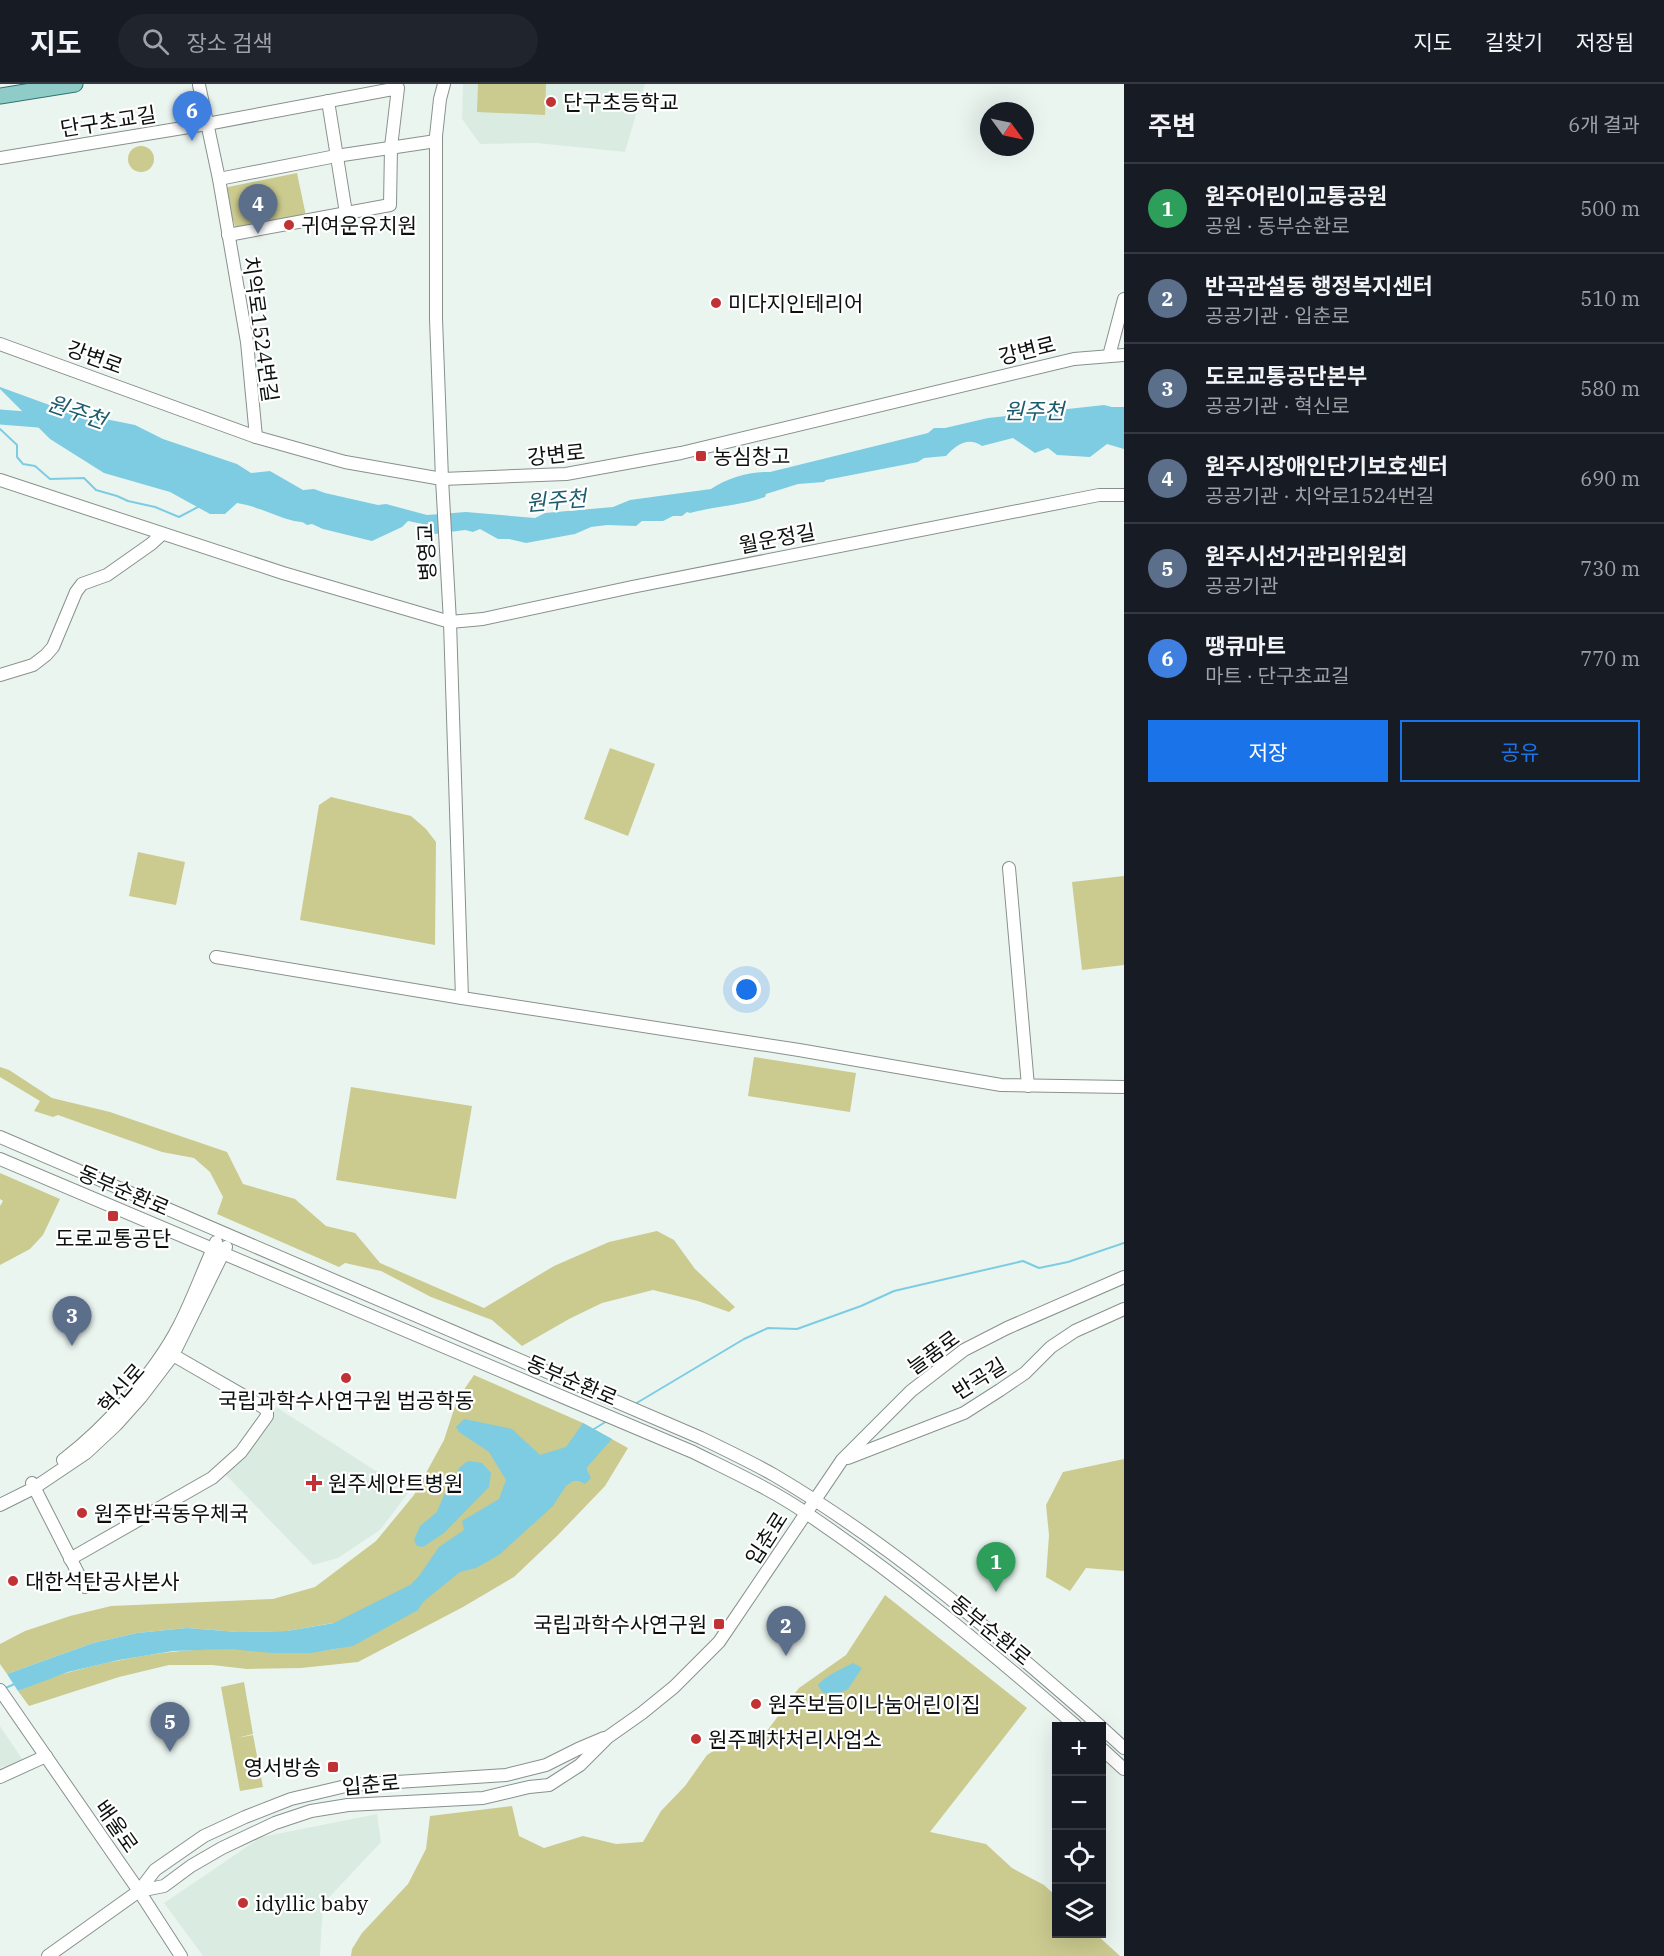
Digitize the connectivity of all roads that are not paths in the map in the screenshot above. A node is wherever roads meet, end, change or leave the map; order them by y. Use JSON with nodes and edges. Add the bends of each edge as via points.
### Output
{"nodes":[{"id":1,"x":75,"y":84,"type":"edge"},
{"id":2,"x":436,"y":84,"type":"edge"},
{"id":3,"x":444,"y":84,"type":"edge"},
{"id":4,"x":199,"y":85,"type":"edge"},
{"id":5,"x":0,"y":96,"type":"edge"},
{"id":6,"x":440,"y":99,"type":"junction"},
{"id":7,"x":328,"y":101,"type":"junction"},
{"id":8,"x":207,"y":124,"type":"junction"},
{"id":9,"x":436,"y":141,"type":"junction"},
{"id":10,"x":391,"y":147,"type":"junction"},
{"id":11,"x":336,"y":156,"type":"junction"},
{"id":12,"x":0,"y":158,"type":"edge"},
{"id":13,"x":219,"y":179,"type":"junction"},
{"id":14,"x":346,"y":213,"type":"junction"},
{"id":15,"x":228,"y":235,"type":"junction"},
{"id":16,"x":1124,"y":299,"type":"edge"},
{"id":17,"x":0,"y":344,"type":"edge"},
{"id":18,"x":1124,"y":355,"type":"edge"},
{"id":19,"x":1109,"y":356,"type":"junction"},
{"id":20,"x":256,"y":437,"type":"junction"},
{"id":21,"x":0,"y":480,"type":"edge"},
{"id":22,"x":442,"y":486,"type":"junction"},
{"id":23,"x":1124,"y":495,"type":"edge"},
{"id":24,"x":162,"y":534,"type":"junction"},
{"id":25,"x":449,"y":616,"type":"junction"},
{"id":26,"x":0,"y":675,"type":"edge"},
{"id":27,"x":1009,"y":868,"type":"dead end"},
{"id":28,"x":216,"y":957,"type":"dead end"},
{"id":29,"x":462,"y":998,"type":"junction"},
{"id":30,"x":1028,"y":1086,"type":"junction"},
{"id":31,"x":1124,"y":1087,"type":"edge"},
{"id":32,"x":0,"y":1137,"type":"edge"},
{"id":33,"x":0,"y":1159,"type":"edge"},
{"id":34,"x":226,"y":1234,"type":"junction"},
{"id":35,"x":218,"y":1250,"type":"junction"},
{"id":36,"x":1124,"y":1277,"type":"edge"},
{"id":37,"x":1124,"y":1309,"type":"edge"},
{"id":38,"x":173,"y":1355,"type":"junction"},
{"id":39,"x":843,"y":1460,"type":"junction"},
{"id":40,"x":33,"y":1486,"type":"junction"},
{"id":41,"x":0,"y":1497,"type":"edge"},
{"id":42,"x":814,"y":1500,"type":"junction"},
{"id":43,"x":0,"y":1505,"type":"edge"},
{"id":44,"x":805,"y":1513,"type":"junction"},
{"id":45,"x":70,"y":1559,"type":"junction"},
{"id":46,"x":85,"y":1587,"type":"dead end"},
{"id":47,"x":1010,"y":1647,"type":"junction"},
{"id":48,"x":999,"y":1660,"type":"junction"},
{"id":49,"x":0,"y":1690,"type":"edge"},
{"id":50,"x":1071,"y":1722,"type":"edge"},
{"id":51,"x":1095,"y":1722,"type":"edge"},
{"id":52,"x":1106,"y":1732,"type":"edge"},
{"id":53,"x":608,"y":1737,"type":"junction"},
{"id":54,"x":1124,"y":1748,"type":"edge"},
{"id":55,"x":1106,"y":1753,"type":"edge"},
{"id":56,"x":46,"y":1756,"type":"junction"},
{"id":57,"x":1124,"y":1769,"type":"edge"},
{"id":58,"x":0,"y":1777,"type":"edge"},
{"id":59,"x":139,"y":1891,"type":"junction"},
{"id":60,"x":48,"y":1956,"type":"edge"},
{"id":61,"x":181,"y":1956,"type":"edge"}],
"edges":[{"from":1,"to":5,"type":"main road"},
{"from":2,"to":6,"type":"street"},
{"from":3,"to":6,"type":"street"},
{"from":4,"to":8,"type":"street","name":"치악로1524번길"},
{"from":6,"to":9,"type":"street"},
{"from":7,"to":8,"type":"street","name":"단구초교길"},
{"from":7,"to":10,"type":"street","name":"단구초교길","via":[[398,88]]},
{"from":7,"to":11,"type":"street"},
{"from":8,"to":12,"type":"street","name":"단구초교길"},
{"from":8,"to":13,"type":"street","name":"치악로1524번길"},
{"from":9,"to":10,"type":"street"},
{"from":9,"to":22,"type":"street","via":[[436,319]]},
{"from":10,"to":11,"type":"street"},
{"from":10,"to":14,"type":"street","via":[[390,205]]},
{"from":11,"to":13,"type":"street"},
{"from":11,"to":14,"type":"street"},
{"from":13,"to":15,"type":"street","name":"치악로1524번길"},
{"from":14,"to":15,"type":"street"},
{"from":15,"to":20,"type":"street","name":"치악로1524번길","via":[[247,342]]},
{"from":16,"to":19,"type":"street"},
{"from":17,"to":20,"type":"street","name":"강변로"},
{"from":18,"to":19,"type":"street","name":"강변로"},
{"from":19,"to":22,"type":"street","name":"강변로","via":[[1074,358],[621,465]]},
{"from":20,"to":22,"type":"street","name":"강변로"},
{"from":21,"to":24,"type":"street"},
{"from":22,"to":25,"type":"street","name":"병영교"},
{"from":23,"to":25,"type":"street","name":"월운정길","via":[[1099,495],[483,619]]},
{"from":24,"to":25,"type":"street","via":[[283,573]]},
{"from":24,"to":26,"type":"street","via":[[107,574],[82,584],[46,655],[33,665]]},
{"from":25,"to":29,"type":"street","name":"병영교"},
{"from":27,"to":30,"type":"street"},
{"from":28,"to":29,"type":"street"},
{"from":29,"to":30,"type":"street","via":[[1001,1085]]},
{"from":30,"to":31,"type":"street"},
{"from":32,"to":34,"type":"street","name":"동부순환로"},
{"from":33,"to":35,"type":"street","name":"동부순환로"},
{"from":34,"to":35,"type":"street"},
{"from":34,"to":42,"type":"street","name":"동부순환로","via":[[701,1438]]},
{"from":35,"to":38,"type":"street","name":"혁신로"},
{"from":35,"to":40,"type":"street","name":"혁신로","via":[[178,1327],[146,1376],[80,1446]]},
{"from":35,"to":44,"type":"street","name":"동부순환로","via":[[724,1467]]},
{"from":36,"to":39,"type":"street","name":"늘품로","via":[[964,1350],[911,1391]]},
{"from":37,"to":39,"type":"street","name":"반곡길","via":[[1076,1331],[1017,1378],[964,1413]]},
{"from":38,"to":40,"type":"street","name":"혁신로","via":[[116,1425],[86,1453]]},
{"from":38,"to":45,"type":"street","via":[[263,1407],[267,1416],[241,1452],[212,1478]]},
{"from":39,"to":42,"type":"street","name":"늘품로"},
{"from":40,"to":41,"type":"street","name":"혁신로"},
{"from":40,"to":43,"type":"street","name":"혁신로"},
{"from":40,"to":45,"type":"street"},
{"from":42,"to":44,"type":"street","name":"늘품로"},
{"from":42,"to":47,"type":"street","name":"동부순환로","via":[[905,1563]]},
{"from":44,"to":48,"type":"street","name":"동부순환로","via":[[894,1576]]},
{"from":44,"to":53,"type":"street","name":"입춘로","via":[[719,1642],[674,1688]]},
{"from":45,"to":46,"type":"street"},
{"from":47,"to":48,"type":"street"},
{"from":47,"to":51,"type":"street","name":"동부순환로"},
{"from":48,"to":50,"type":"street","name":"동부순환로"},
{"from":49,"to":56,"type":"street","name":"배울로"},
{"from":52,"to":54,"type":"street","name":"동부순환로"},
{"from":53,"to":59,"type":"street","name":"입춘로","via":[[546,1765],[506,1775],[350,1785],[291,1799],[204,1836],[155,1870]]},
{"from":53,"to":59,"type":"street","name":"입춘로","via":[[580,1765],[549,1785],[483,1798],[348,1804],[311,1812],[275,1823],[222,1848],[164,1886]]},
{"from":55,"to":57,"type":"street"},
{"from":56,"to":58,"type":"street"},
{"from":56,"to":59,"type":"street","name":"배울로"},
{"from":59,"to":60,"type":"street","name":"입춘로"},
{"from":59,"to":61,"type":"street","name":"배울로"}]}
